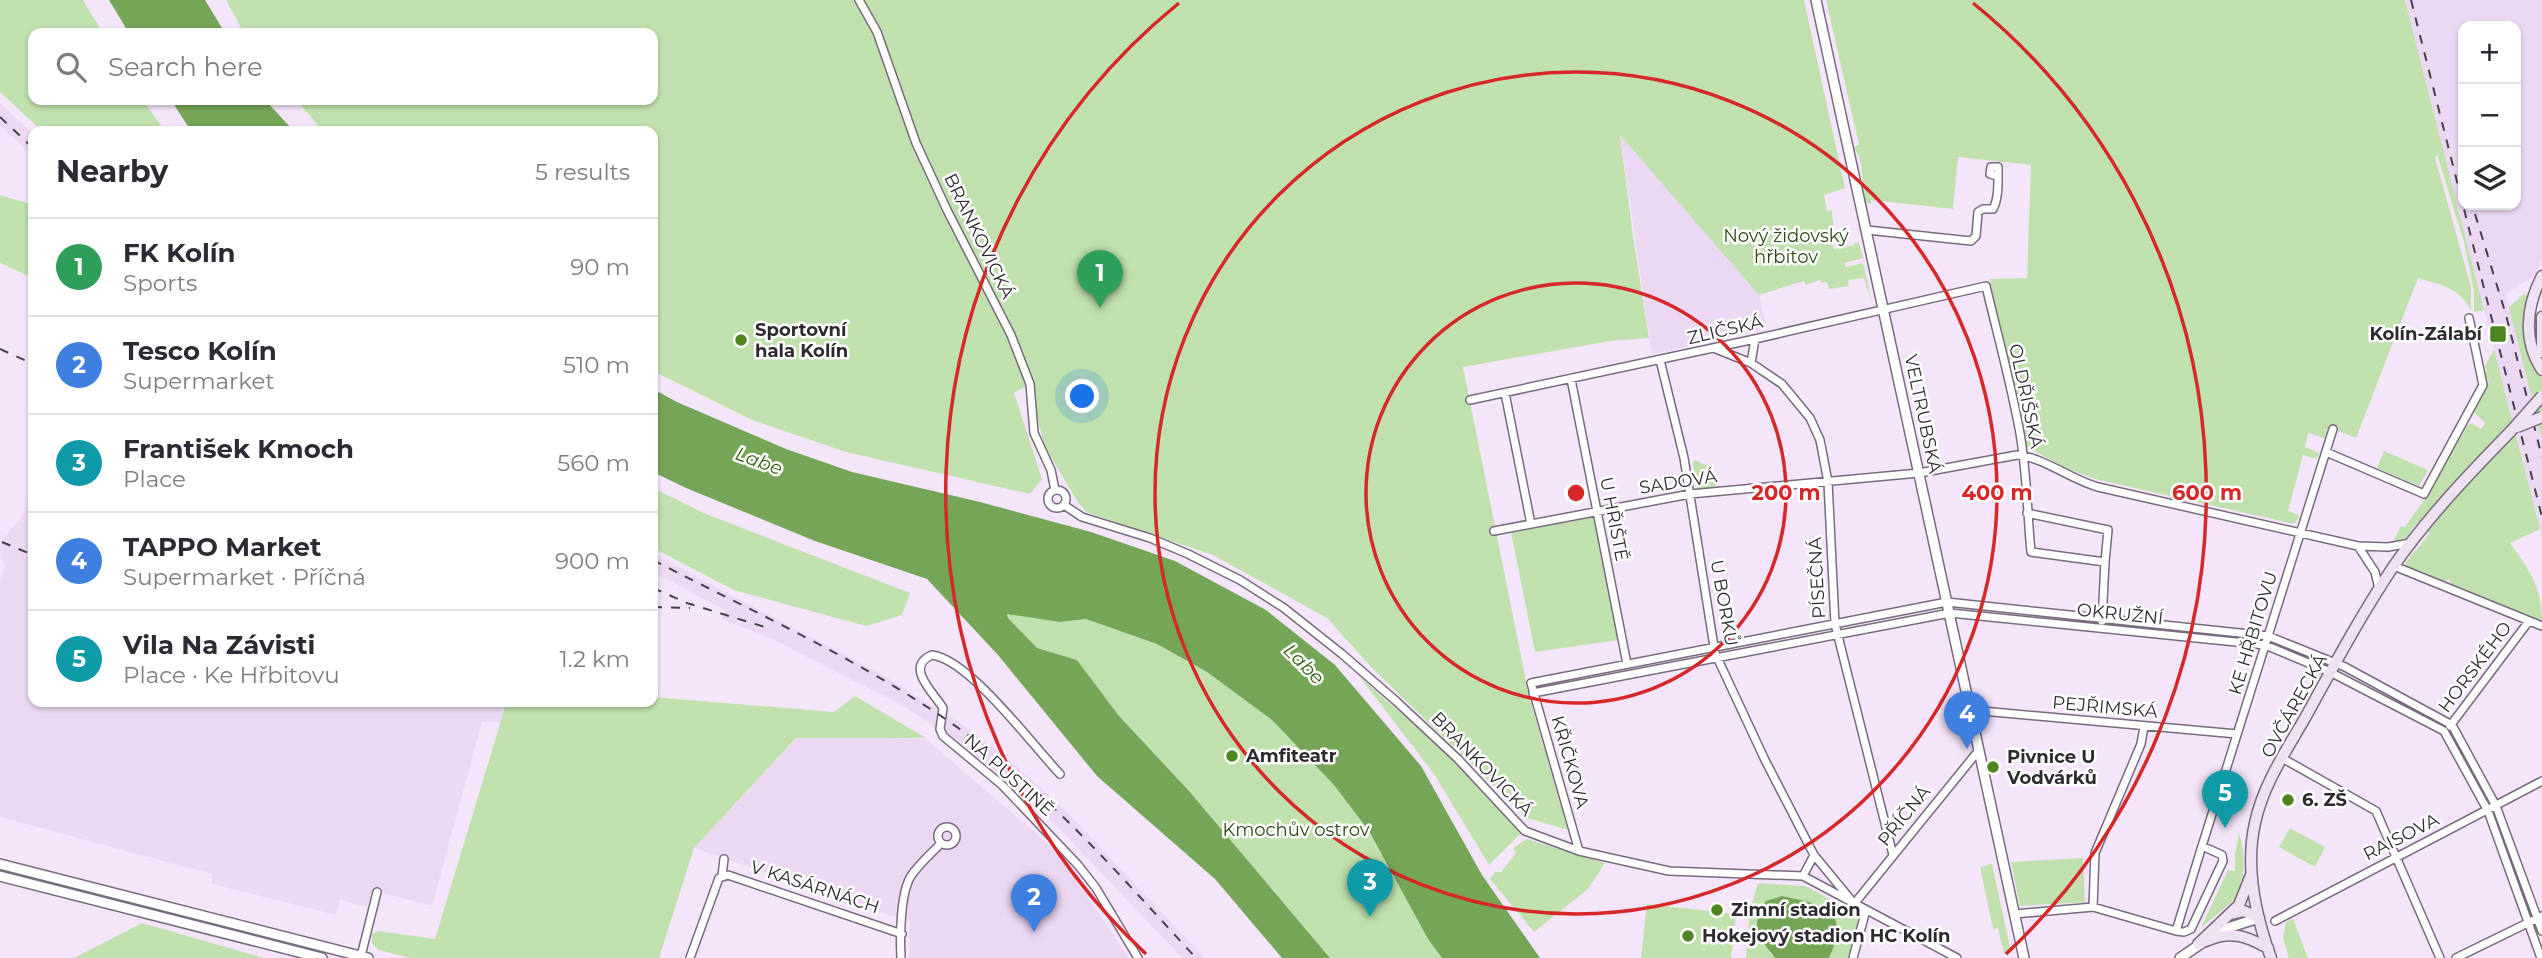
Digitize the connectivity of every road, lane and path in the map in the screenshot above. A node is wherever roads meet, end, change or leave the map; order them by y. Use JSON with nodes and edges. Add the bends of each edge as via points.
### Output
{"nodes":[{"id":1,"x":859,"y":0,"type":"edge"},
{"id":2,"x":1816,"y":0,"type":"edge"},
{"id":3,"x":1998,"y":176,"type":"dead end"},
{"id":4,"x":1867,"y":230,"type":"junction"},
{"id":5,"x":2542,"y":276,"type":"edge"},
{"id":6,"x":1986,"y":286,"type":"joint"},
{"id":7,"x":1884,"y":308,"type":"junction"},
{"id":8,"x":2542,"y":317,"type":"edge"},
{"id":9,"x":2469,"y":318,"type":"dead end"},
{"id":10,"x":1755,"y":340,"type":"junction"},
{"id":11,"x":1713,"y":348,"type":"junction"},
{"id":12,"x":2542,"y":352,"type":"edge"},
{"id":13,"x":1660,"y":360,"type":"junction"},
{"id":14,"x":1751,"y":363,"type":"junction"},
{"id":15,"x":2542,"y":370,"type":"edge"},
{"id":16,"x":1571,"y":379,"type":"junction"},
{"id":17,"x":1505,"y":393,"type":"junction"},
{"id":18,"x":2542,"y":396,"type":"edge"},
{"id":19,"x":1470,"y":400,"type":"dead end"},
{"id":20,"x":2542,"y":417,"type":"edge"},
{"id":21,"x":2333,"y":429,"type":"dead end"},
{"id":22,"x":2511,"y":431,"type":"junction"},
{"id":23,"x":2326,"y":452,"type":"junction"},
{"id":24,"x":2023,"y":456,"type":"junction"},
{"id":25,"x":1919,"y":473,"type":"junction"},
{"id":26,"x":1828,"y":482,"type":"junction"},
{"id":27,"x":1055,"y":490,"type":"junction"},
{"id":28,"x":1690,"y":494,"type":"junction"},
{"id":29,"x":1064,"y":505,"type":"junction"},
{"id":30,"x":1597,"y":512,"type":"junction"},
{"id":31,"x":2027,"y":513,"type":"junction"},
{"id":32,"x":1531,"y":524,"type":"junction"},
{"id":33,"x":1494,"y":531,"type":"dead end"},
{"id":34,"x":2301,"y":533,"type":"junction"},
{"id":35,"x":2411,"y":543,"type":"junction"},
{"id":36,"x":2358,"y":546,"type":"junction"},
{"id":37,"x":2105,"y":562,"type":"junction"},
{"id":38,"x":2394,"y":566,"type":"junction"},
{"id":39,"x":2379,"y":590,"type":"junction"},
{"id":40,"x":1947,"y":602,"type":"junction"},
{"id":41,"x":1950,"y":613,"type":"junction"},
{"id":42,"x":2102,"y":618,"type":"junction"},
{"id":43,"x":2529,"y":621,"type":"junction"},
{"id":44,"x":1835,"y":624,"type":"junction"},
{"id":45,"x":2542,"y":626,"type":"edge"},
{"id":46,"x":2101,"y":628,"type":"junction"},
{"id":47,"x":1838,"y":635,"type":"junction"},
{"id":48,"x":2268,"y":636,"type":"junction"},
{"id":49,"x":2265,"y":645,"type":"junction"},
{"id":50,"x":1714,"y":648,"type":"junction"},
{"id":51,"x":1718,"y":658,"type":"junction"},
{"id":52,"x":1627,"y":664,"type":"junction"},
{"id":53,"x":2333,"y":668,"type":"junction"},
{"id":54,"x":1531,"y":682,"type":"joint"},
{"id":55,"x":1533,"y":693,"type":"junction"},
{"id":56,"x":1971,"y":710,"type":"junction"},
{"id":57,"x":2452,"y":724,"type":"junction"},
{"id":58,"x":2144,"y":726,"type":"junction"},
{"id":59,"x":2444,"y":732,"type":"junction"},
{"id":60,"x":2238,"y":734,"type":"junction"},
{"id":61,"x":1979,"y":750,"type":"junction"},
{"id":62,"x":2282,"y":758,"type":"junction"},
{"id":63,"x":1060,"y":774,"type":"dead end"},
{"id":64,"x":2542,"y":781,"type":"edge"},
{"id":65,"x":2496,"y":806,"type":"junction"},
{"id":66,"x":2488,"y":811,"type":"junction"},
{"id":67,"x":942,"y":843,"type":"dead end"},
{"id":68,"x":2202,"y":846,"type":"junction"},
{"id":69,"x":1579,"y":851,"type":"junction"},
{"id":70,"x":1814,"y":855,"type":"junction"},
{"id":71,"x":1893,"y":855,"type":"junction"},
{"id":72,"x":2397,"y":857,"type":"junction"},
{"id":73,"x":724,"y":859,"type":"dead end"},
{"id":74,"x":0,"y":864,"type":"edge"},
{"id":75,"x":2253,"y":872,"type":"junction"},
{"id":76,"x":0,"y":876,"type":"edge"},
{"id":77,"x":722,"y":876,"type":"junction"},
{"id":78,"x":1803,"y":876,"type":"junction"},
{"id":79,"x":377,"y":892,"type":"dead end"},
{"id":80,"x":1854,"y":904,"type":"junction"},
{"id":81,"x":2093,"y":906,"type":"junction"},
{"id":82,"x":1866,"y":910,"type":"junction"},
{"id":83,"x":2015,"y":914,"type":"junction"},
{"id":84,"x":2228,"y":916,"type":"junction"},
{"id":85,"x":2539,"y":917,"type":"edge"},
{"id":86,"x":2259,"y":918,"type":"junction"},
{"id":87,"x":2275,"y":921,"type":"dead end"},
{"id":88,"x":2528,"y":922,"type":"junction"},
{"id":89,"x":2542,"y":930,"type":"edge"},
{"id":90,"x":2176,"y":931,"type":"junction"},
{"id":91,"x":902,"y":934,"type":"junction"},
{"id":92,"x":2198,"y":944,"type":"junction"},
{"id":93,"x":2269,"y":953,"type":"edge"},
{"id":94,"x":364,"y":957,"type":"edge"},
{"id":95,"x":322,"y":958,"type":"edge"},
{"id":96,"x":690,"y":958,"type":"edge"},
{"id":97,"x":901,"y":958,"type":"edge"},
{"id":98,"x":1138,"y":958,"type":"edge"},
{"id":99,"x":1853,"y":958,"type":"edge"},
{"id":100,"x":1957,"y":958,"type":"edge"},
{"id":101,"x":2024,"y":958,"type":"edge"},
{"id":102,"x":2180,"y":958,"type":"edge"},
{"id":103,"x":2440,"y":958,"type":"edge"},
{"id":104,"x":2456,"y":958,"type":"edge"},
{"id":105,"x":2541,"y":958,"type":"edge"}],
"edges":[{"from":1,"to":27,"type":"street","name":"BRANKOVICKÁ","via":[[877,32],[916,143],[1011,335],[1030,384],[1034,432]]},
{"from":2,"to":4,"type":"street","name":"VELTRUBSKÁ"},
{"from":3,"to":4,"type":"street","via":[[1995,206],[1978,212],[1976,236],[1971,241]]},
{"from":4,"to":7,"type":"street","name":"VELTRUBSKÁ"},
{"from":5,"to":15,"type":"main road","via":[[2530,305],[2528,325]]},
{"from":6,"to":7,"type":"street","name":"ZLIČSKÁ"},
{"from":6,"to":24,"type":"street","name":"OLDŘIŠSKÁ"},
{"from":7,"to":10,"type":"street","name":"ZLIČSKÁ"},
{"from":7,"to":25,"type":"street","name":"VELTRUBSKÁ"},
{"from":8,"to":12,"type":"main road"},
{"from":9,"to":23,"type":"street","via":[[2483,385],[2424,494]]},
{"from":10,"to":11,"type":"street","name":"ZLIČSKÁ"},
{"from":10,"to":14,"type":"street"},
{"from":11,"to":13,"type":"street","name":"ZLIČSKÁ"},
{"from":11,"to":14,"type":"street","name":"PÍSEČNÁ"},
{"from":13,"to":16,"type":"street","name":"ZLIČSKÁ"},
{"from":13,"to":28,"type":"street","name":"U BORKŮ"},
{"from":14,"to":26,"type":"street","name":"PÍSEČNÁ","via":[[1788,389],[1810,418],[1823,449]]},
{"from":16,"to":17,"type":"street","name":"ZLIČSKÁ"},
{"from":16,"to":30,"type":"street","name":"U HŘIŠTĚ"},
{"from":17,"to":19,"type":"street","name":"ZLIČSKÁ"},
{"from":17,"to":32,"type":"street"},
{"from":18,"to":22,"type":"main road","name":"OVČÁRECKÁ","bridge":true},
{"from":20,"to":22,"type":"main road","bridge":true},
{"from":21,"to":23,"type":"street","name":"KE HŘBITOVU"},
{"from":22,"to":35,"type":"main road","name":"OVČÁRECKÁ"},
{"from":23,"to":34,"type":"street","name":"KE HŘBITOVU"},
{"from":24,"to":25,"type":"street","name":"SADOVÁ"},
{"from":24,"to":31,"type":"street","name":"OLDŘIŠSKÁ"},
{"from":24,"to":34,"type":"street","name":"SADOVÁ","via":[[2098,488]]},
{"from":25,"to":26,"type":"street","name":"SADOVÁ"},
{"from":25,"to":40,"type":"street","name":"VELTRUBSKÁ"},
{"from":26,"to":28,"type":"street","name":"SADOVÁ"},
{"from":26,"to":44,"type":"street","name":"PÍSEČNÁ"},
{"from":27,"to":29,"type":"street","name":"BRANKOVICKÁ","via":[[1065,495]]},
{"from":27,"to":29,"type":"street","name":"BRANKOVICKÁ","via":[[1048,496],[1049,505]]},
{"from":28,"to":30,"type":"street","name":"SADOVÁ"},
{"from":28,"to":50,"type":"street","name":"U BORKŮ"},
{"from":29,"to":69,"type":"street","name":"BRANKOVICKÁ","via":[[1082,517],[1188,554],[1284,608],[1458,759],[1525,831]]},
{"from":30,"to":32,"type":"street","name":"SADOVÁ"},
{"from":30,"to":52,"type":"street","name":"U HŘIŠTĚ"},
{"from":31,"to":37,"type":"street","name":"OLDŘIŠSKÁ","via":[[2031,551]]},
{"from":31,"to":37,"type":"street","via":[[2108,530]]},
{"from":32,"to":33,"type":"street","name":"SADOVÁ"},
{"from":34,"to":36,"type":"street","name":"SADOVÁ"},
{"from":34,"to":48,"type":"street","name":"KE HŘBITOVU"},
{"from":35,"to":36,"type":"street","name":"SADOVÁ"},
{"from":35,"to":38,"type":"main road","name":"OVČÁRECKÁ"},
{"from":36,"to":39,"type":"street","via":[[2375,572]]},
{"from":37,"to":42,"type":"street"},
{"from":38,"to":39,"type":"main road","name":"OVČÁRECKÁ"},
{"from":38,"to":43,"type":"street"},
{"from":39,"to":53,"type":"main road","name":"OVČÁRECKÁ"},
{"from":40,"to":41,"type":"street","name":"VELTRUBSKÁ"},
{"from":40,"to":42,"type":"street","name":"OKRUŽNÍ"},
{"from":40,"to":44,"type":"street","name":"OKRUŽNÍ"},
{"from":41,"to":46,"type":"street","name":"OKRUŽNÍ"},
{"from":41,"to":47,"type":"street","name":"OKRUŽNÍ"},
{"from":41,"to":56,"type":"street","name":"VELTRUBSKÁ"},
{"from":42,"to":46,"type":"street"},
{"from":42,"to":48,"type":"street","name":"OKRUŽNÍ"},
{"from":43,"to":45,"type":"street"},
{"from":43,"to":57,"type":"street","name":"HORSKÉHO"},
{"from":44,"to":47,"type":"street","name":"PÍSEČNÁ"},
{"from":44,"to":50,"type":"street","name":"OKRUŽNÍ"},
{"from":46,"to":49,"type":"street","name":"OKRUŽNÍ"},
{"from":47,"to":51,"type":"street","name":"OKRUŽNÍ"},
{"from":47,"to":71,"type":"street","name":"PÍSEČNÁ"},
{"from":48,"to":49,"type":"street","name":"KE HŘBITOVU"},
{"from":48,"to":53,"type":"street","name":"OKRUŽNÍ"},
{"from":49,"to":53,"type":"street","name":"OKRUŽNÍ"},
{"from":49,"to":60,"type":"street","name":"KE HŘBITOVU"},
{"from":50,"to":51,"type":"street","name":"U BORKŮ"},
{"from":50,"to":52,"type":"street","name":"OKRUŽNÍ"},
{"from":51,"to":55,"type":"street","name":"OKRUŽNÍ"},
{"from":51,"to":70,"type":"street","name":"U BORKŮ"},
{"from":52,"to":54,"type":"street","name":"OKRUŽNÍ"},
{"from":53,"to":57,"type":"street","name":"OKRUŽNÍ"},
{"from":53,"to":59,"type":"street","name":"OKRUŽNÍ"},
{"from":53,"to":62,"type":"main road","name":"OVČÁRECKÁ"},
{"from":54,"to":55,"type":"street","name":"KŘIČKOVA"},
{"from":55,"to":69,"type":"street","name":"KŘIČKOVA"},
{"from":56,"to":58,"type":"street","name":"PEJŘIMSKÁ"},
{"from":56,"to":61,"type":"street","name":"VELTRUBSKÁ"},
{"from":57,"to":59,"type":"street","name":"HORSKÉHO"},
{"from":57,"to":65,"type":"street"},
{"from":58,"to":60,"type":"street","name":"PEJŘIMSKÁ"},
{"from":58,"to":81,"type":"street","via":[[2141,744],[2095,853]]},
{"from":59,"to":66,"type":"street"},
{"from":60,"to":68,"type":"street","name":"KE HŘBITOVU"},
{"from":61,"to":71,"type":"street","name":"PŘÍČNÁ"},
{"from":61,"to":83,"type":"street","name":"VELTRUBSKÁ"},
{"from":62,"to":72,"type":"street","via":[[2374,808]]},
{"from":62,"to":75,"type":"main road","name":"OVČÁRECKÁ","via":[[2258,810],[2252,839]]},
{"from":63,"to":98,"type":"street","name":"NA PUSTINĚ","via":[[973,679],[940,656],[923,660],[921,677],[943,708],[941,733],[1002,785],[1079,865]]},
{"from":64,"to":65,"type":"street","name":"RAISOVA"},
{"from":65,"to":66,"type":"street","name":"RAISOVA"},
{"from":65,"to":85,"type":"street"},
{"from":66,"to":72,"type":"street","name":"RAISOVA"},
{"from":66,"to":88,"type":"street"},
{"from":67,"to":91,"type":"street","name":"V KASÁRNÁCH","via":[[907,883]]},
{"from":68,"to":90,"type":"street","name":"KE HŘBITOVU"},
{"from":68,"to":90,"type":"street","via":[[2222,855],[2223,860],[2191,929]]},
{"from":69,"to":78,"type":"street","name":"BRANKOVICKÁ","via":[[1669,871]]},
{"from":70,"to":78,"type":"street"},
{"from":70,"to":80,"type":"street","name":"U BORKŮ"},
{"from":71,"to":80,"type":"street","name":"PŘÍČNÁ"},
{"from":72,"to":87,"type":"street","name":"RAISOVA"},
{"from":72,"to":103,"type":"street"},
{"from":73,"to":77,"type":"street"},
{"from":74,"to":94,"type":"street"},
{"from":75,"to":84,"type":"main road","via":[[2241,901]]},
{"from":75,"to":86,"type":"main road","name":"OVČÁRECKÁ"},
{"from":76,"to":95,"type":"street"},
{"from":77,"to":91,"type":"street","name":"V KASÁRNÁCH"},
{"from":77,"to":96,"type":"street","name":"V KASÁRNÁCH"},
{"from":78,"to":80,"type":"street","name":"BRANKOVICKÁ"},
{"from":79,"to":94,"type":"street"},
{"from":80,"to":82,"type":"street","name":"BRANKOVICKÁ"},
{"from":81,"to":83,"type":"street"},
{"from":81,"to":90,"type":"street"},
{"from":82,"to":99,"type":"street"},
{"from":82,"to":100,"type":"street","name":"BRANKOVICKÁ"},
{"from":83,"to":101,"type":"street","name":"VELTRUBSKÁ"},
{"from":84,"to":86,"type":"main road","via":[[2244,911]]},
{"from":84,"to":92,"type":"main road"},
{"from":85,"to":88,"type":"street"},
{"from":85,"to":89,"type":"street"},
{"from":86,"to":92,"type":"street"},
{"from":86,"to":93,"type":"main road","name":"OVČÁRECKÁ"},
{"from":88,"to":104,"type":"street"},
{"from":88,"to":105,"type":"street"},
{"from":91,"to":97,"type":"street","name":"V KASÁRNÁCH"},
{"from":92,"to":93,"type":"main road","via":[[2232,934],[2248,937]]},
{"from":92,"to":102,"type":"street"}]}
